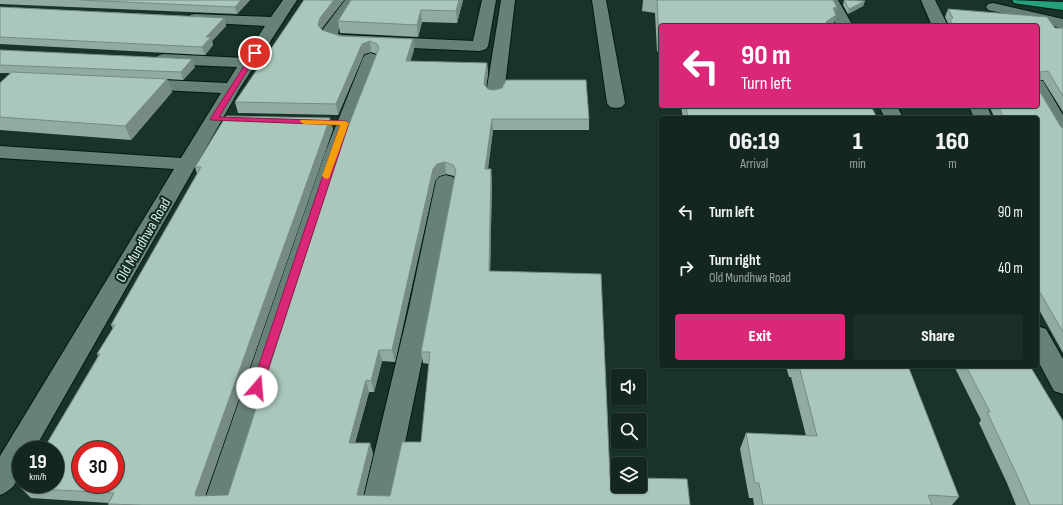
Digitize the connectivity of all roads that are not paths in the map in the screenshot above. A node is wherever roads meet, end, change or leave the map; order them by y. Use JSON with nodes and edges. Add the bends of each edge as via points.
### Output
{"nodes":[{"id":1,"x":290,"y":0,"type":"edge"},
{"id":2,"x":352,"y":0,"type":"edge"},
{"id":3,"x":489,"y":0,"type":"edge"},
{"id":4,"x":508,"y":0,"type":"edge"},
{"id":5,"x":599,"y":0,"type":"edge"},
{"id":6,"x":831,"y":0,"type":"edge"},
{"id":7,"x":928,"y":0,"type":"edge"},
{"id":8,"x":1020,"y":0,"type":"edge"},
{"id":9,"x":991,"y":4,"type":"edge"},
{"id":10,"x":1063,"y":6,"type":"edge"},
{"id":11,"x":181,"y":17,"type":"edge"},
{"id":12,"x":276,"y":22,"type":"junction"},
{"id":13,"x":844,"y":24,"type":"edge"},
{"id":14,"x":939,"y":24,"type":"edge"},
{"id":15,"x":1002,"y":24,"type":"edge"},
{"id":16,"x":1063,"y":24,"type":"edge"},
{"id":17,"x":147,"y":58,"type":"edge"},
{"id":18,"x":371,"y":58,"type":"dead end"},
{"id":19,"x":248,"y":64,"type":"junction"},
{"id":20,"x":123,"y":83,"type":"edge"},
{"id":21,"x":232,"y":88,"type":"junction"},
{"id":22,"x":1039,"y":89,"type":"edge"},
{"id":23,"x":495,"y":94,"type":"edge"},
{"id":24,"x":616,"y":103,"type":"dead end"},
{"id":25,"x":1063,"y":131,"type":"edge"},
{"id":26,"x":0,"y":152,"type":"edge"},
{"id":27,"x":188,"y":164,"type":"junction"},
{"id":28,"x":446,"y":180,"type":"dead end"},
{"id":29,"x":1039,"y":340,"type":"edge"},
{"id":30,"x":1063,"y":383,"type":"edge"},
{"id":31,"x":0,"y":482,"type":"edge"},
{"id":32,"x":218,"y":505,"type":"edge"},
{"id":33,"x":377,"y":505,"type":"edge"}],
"edges":[{"from":1,"to":12,"type":"street","name":"Old Mundhwa Road"},
{"from":2,"to":3,"type":"street","via":[[331,29],[330,36],[349,40],[480,46]]},
{"from":4,"to":23,"type":"street"},
{"from":5,"to":24,"type":"street"},
{"from":6,"to":13,"type":"street"},
{"from":7,"to":14,"type":"street"},
{"from":8,"to":10,"type":"highway"},
{"from":9,"to":15,"type":"street"},
{"from":9,"to":16,"type":"street"},
{"from":11,"to":12,"type":"street"},
{"from":12,"to":19,"type":"street","name":"Old Mundhwa Road"},
{"from":17,"to":19,"type":"street"},
{"from":18,"to":32,"type":"street","via":[[337,123]]},
{"from":19,"to":21,"type":"street","name":"Old Mundhwa Road"},
{"from":20,"to":21,"type":"street"},
{"from":21,"to":27,"type":"street","name":"Old Mundhwa Road","via":[[222,119]]},
{"from":22,"to":25,"type":"street"},
{"from":26,"to":27,"type":"street"},
{"from":27,"to":31,"type":"street","name":"Old Mundhwa Road"},
{"from":28,"to":33,"type":"street","via":[[421,308]]},
{"from":29,"to":30,"type":"street"}]}
